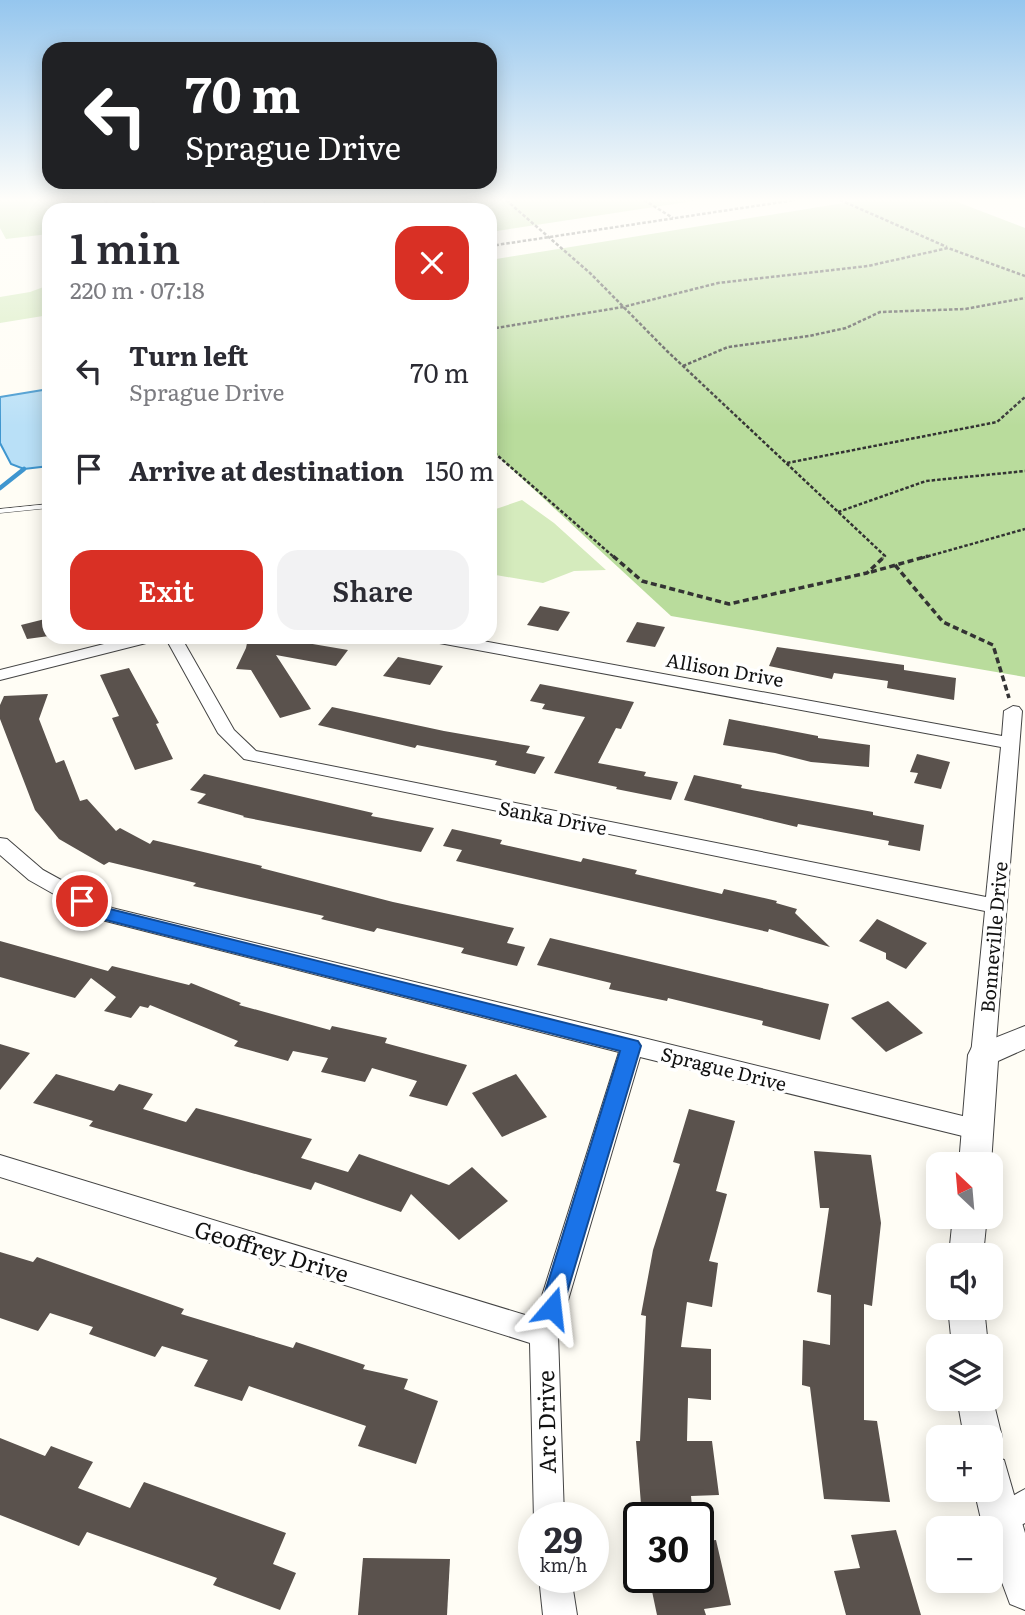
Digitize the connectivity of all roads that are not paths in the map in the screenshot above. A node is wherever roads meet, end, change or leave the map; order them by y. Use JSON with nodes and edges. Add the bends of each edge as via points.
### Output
{"nodes":[{"id":1,"x":42,"y":507,"type":"edge"},
{"id":2,"x":0,"y":511,"type":"edge"},
{"id":3,"x":124,"y":644,"type":"edge"},
{"id":4,"x":177,"y":644,"type":"edge"},
{"id":5,"x":471,"y":644,"type":"edge"},
{"id":6,"x":0,"y":675,"type":"edge"},
{"id":7,"x":1013,"y":711,"type":"road end"},
{"id":8,"x":1010,"y":743,"type":"junction"},
{"id":9,"x":0,"y":844,"type":"edge"},
{"id":10,"x":995,"y":906,"type":"junction"},
{"id":11,"x":1025,"y":1037,"type":"edge"},
{"id":12,"x":632,"y":1046,"type":"junction"},
{"id":13,"x":983,"y":1055,"type":"junction"},
{"id":14,"x":979,"y":1130,"type":"junction"},
{"id":15,"x":976,"y":1152,"type":"edge"},
{"id":16,"x":0,"y":1166,"type":"edge"},
{"id":17,"x":544,"y":1334,"type":"junction"},
{"id":18,"x":1003,"y":1496,"type":"edge"},
{"id":19,"x":548,"y":1502,"type":"edge"},
{"id":20,"x":1012,"y":1512,"type":"edge"},
{"id":21,"x":1025,"y":1589,"type":"edge"},
{"id":22,"x":557,"y":1593,"type":"edge"},
{"id":23,"x":559,"y":1615,"type":"edge"}],
"edges":[{"from":1,"to":2,"type":"lane"},
{"from":3,"to":6,"type":"street"},
{"from":4,"to":10,"type":"street","name":"Sanka Drive","via":[[226,733],[250,755]]},
{"from":5,"to":8,"type":"street","name":"Allison Drive"},
{"from":7,"to":8,"type":"street","name":"Bonneville Drive"},
{"from":8,"to":10,"type":"street","name":"Bonneville Drive"},
{"from":9,"to":12,"type":"street","name":"Sprague Drive","via":[[36,875],[105,914]]},
{"from":10,"to":13,"type":"street","name":"Bonneville Drive"},
{"from":11,"to":13,"type":"street"},
{"from":12,"to":14,"type":"street","name":"Sprague Drive"},
{"from":12,"to":17,"type":"street","name":"Arc Drive"},
{"from":13,"to":14,"type":"street","name":"Bonneville Drive"},
{"from":14,"to":15,"type":"street","name":"Bonneville Drive"},
{"from":16,"to":17,"type":"street","name":"Geoffrey Drive"},
{"from":17,"to":19,"type":"street","name":"Arc Drive"},
{"from":18,"to":20,"type":"street"},
{"from":20,"to":21,"type":"street"},
{"from":22,"to":23,"type":"street"}]}
